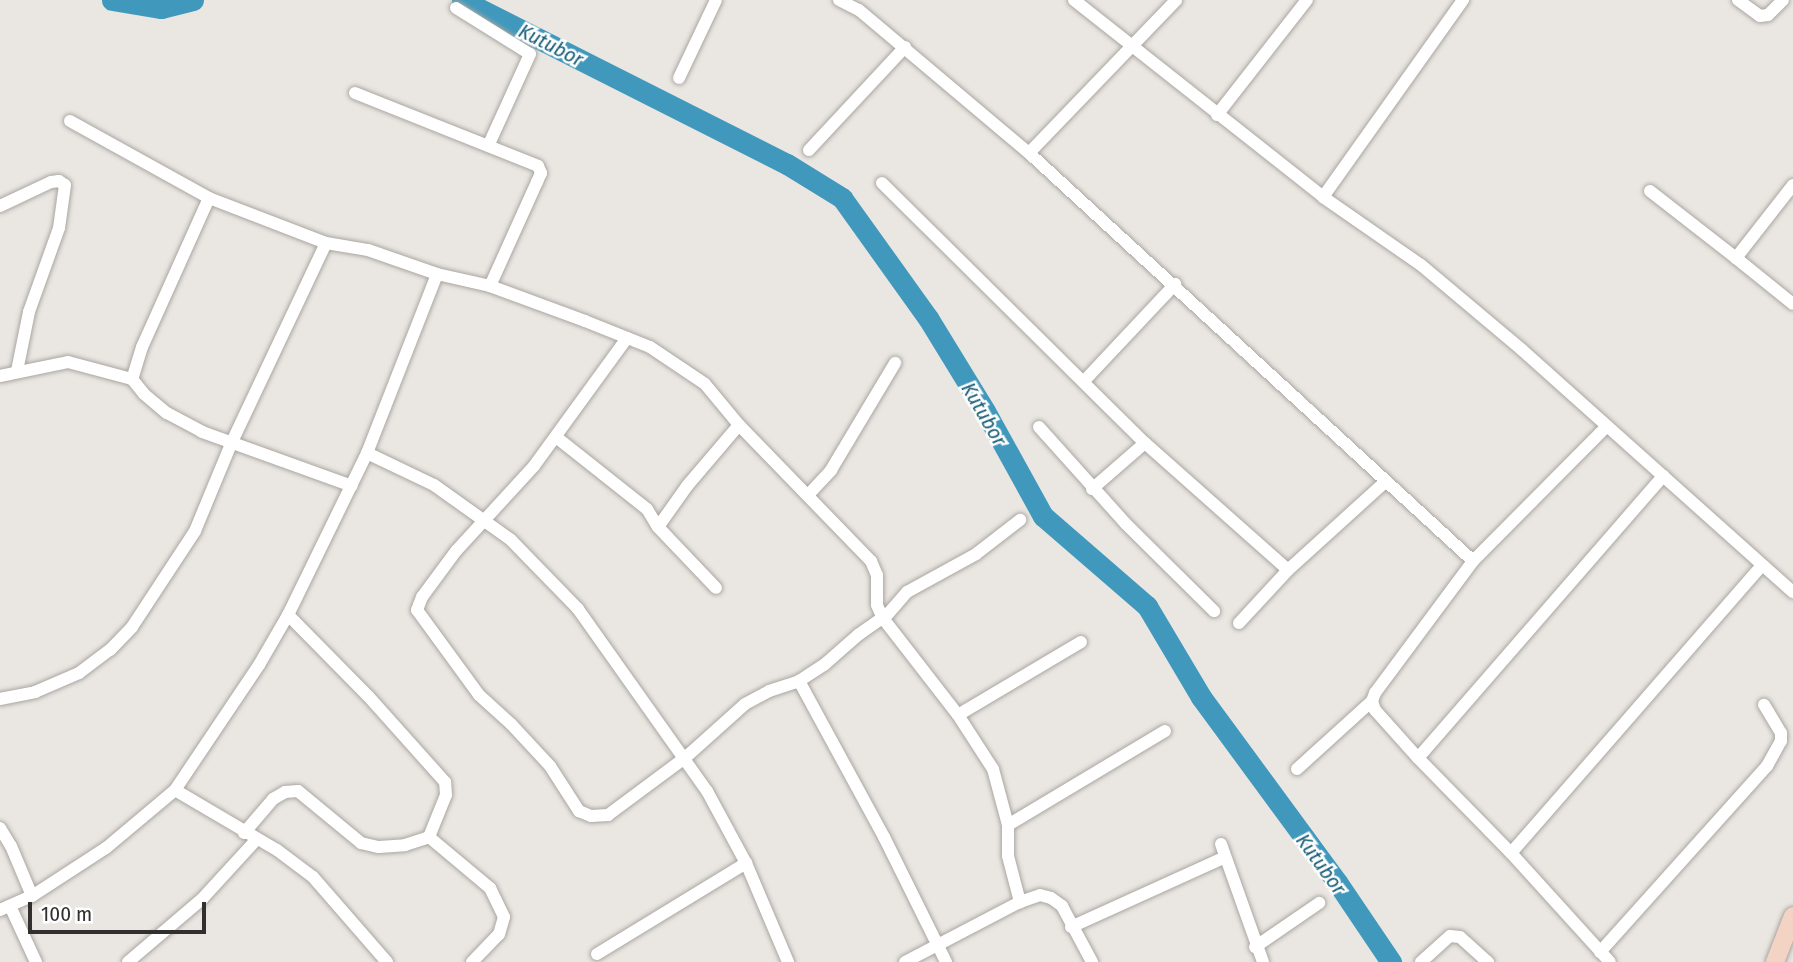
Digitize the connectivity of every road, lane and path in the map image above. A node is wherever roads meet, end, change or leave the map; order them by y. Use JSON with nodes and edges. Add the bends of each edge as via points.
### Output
{"nodes":[{"id":1,"x":716,"y":0,"type":"edge"},
{"id":2,"x":839,"y":0,"type":"edge"},
{"id":3,"x":1074,"y":0,"type":"edge"},
{"id":4,"x":1176,"y":0,"type":"edge"},
{"id":5,"x":1307,"y":0,"type":"edge"},
{"id":6,"x":1463,"y":0,"type":"edge"},
{"id":7,"x":1738,"y":0,"type":"edge"},
{"id":8,"x":1783,"y":0,"type":"edge"},
{"id":9,"x":456,"y":8,"type":"dead end"},
{"id":10,"x":1131,"y":45,"type":"junction"},
{"id":11,"x":905,"y":47,"type":"junction"},
{"id":12,"x":679,"y":78,"type":"dead end"},
{"id":13,"x":355,"y":93,"type":"dead end"},
{"id":14,"x":1217,"y":115,"type":"junction"},
{"id":15,"x":70,"y":121,"type":"dead end"},
{"id":16,"x":488,"y":146,"type":"junction"},
{"id":17,"x":809,"y":150,"type":"dead end"},
{"id":18,"x":1029,"y":153,"type":"junction"},
{"id":19,"x":882,"y":183,"type":"dead end"},
{"id":20,"x":1793,"y":185,"type":"edge"},
{"id":21,"x":1650,"y":191,"type":"dead end"},
{"id":22,"x":1323,"y":197,"type":"junction"},
{"id":23,"x":209,"y":198,"type":"junction"},
{"id":24,"x":0,"y":206,"type":"edge"},
{"id":25,"x":326,"y":243,"type":"junction"},
{"id":26,"x":1736,"y":258,"type":"junction"},
{"id":27,"x":437,"y":274,"type":"junction"},
{"id":28,"x":1175,"y":284,"type":"junction"},
{"id":29,"x":490,"y":286,"type":"junction"},
{"id":30,"x":1793,"y":304,"type":"edge"},
{"id":31,"x":627,"y":338,"type":"junction"},
{"id":32,"x":894,"y":363,"type":"dead end"},
{"id":33,"x":17,"y":372,"type":"junction"},
{"id":34,"x":0,"y":376,"type":"edge"},
{"id":35,"x":132,"y":379,"type":"junction"},
{"id":36,"x":1085,"y":380,"type":"junction"},
{"id":37,"x":739,"y":425,"type":"junction"},
{"id":38,"x":1039,"y":427,"type":"dead end"},
{"id":39,"x":1606,"y":427,"type":"junction"},
{"id":40,"x":556,"y":437,"type":"junction"},
{"id":41,"x":231,"y":443,"type":"junction"},
{"id":42,"x":1145,"y":443,"type":"junction"},
{"id":43,"x":367,"y":453,"type":"junction"},
{"id":44,"x":1663,"y":476,"type":"junction"},
{"id":45,"x":1385,"y":482,"type":"junction"},
{"id":46,"x":352,"y":486,"type":"junction"},
{"id":47,"x":1092,"y":489,"type":"junction"},
{"id":48,"x":809,"y":494,"type":"junction"},
{"id":49,"x":1020,"y":520,"type":"dead end"},
{"id":50,"x":484,"y":523,"type":"junction"},
{"id":51,"x":658,"y":527,"type":"junction"},
{"id":52,"x":1473,"y":561,"type":"junction"},
{"id":53,"x":1762,"y":565,"type":"junction"},
{"id":54,"x":1289,"y":570,"type":"junction"},
{"id":55,"x":716,"y":588,"type":"dead end"},
{"id":56,"x":1793,"y":592,"type":"edge"},
{"id":57,"x":1214,"y":611,"type":"dead end"},
{"id":58,"x":288,"y":614,"type":"junction"},
{"id":59,"x":882,"y":617,"type":"junction"},
{"id":60,"x":1239,"y":623,"type":"dead end"},
{"id":61,"x":1081,"y":642,"type":"dead end"},
{"id":62,"x":799,"y":681,"type":"junction"},
{"id":63,"x":0,"y":699,"type":"edge"},
{"id":64,"x":1372,"y":701,"type":"junction"},
{"id":65,"x":1764,"y":705,"type":"dead end"},
{"id":66,"x":958,"y":715,"type":"junction"},
{"id":67,"x":1165,"y":732,"type":"dead end"},
{"id":68,"x":686,"y":757,"type":"junction"},
{"id":69,"x":1418,"y":758,"type":"junction"},
{"id":70,"x":1297,"y":769,"type":"dead end"},
{"id":71,"x":175,"y":790,"type":"junction"},
{"id":72,"x":1008,"y":825,"type":"junction"},
{"id":73,"x":0,"y":828,"type":"edge"},
{"id":74,"x":244,"y":833,"type":"junction"},
{"id":75,"x":429,"y":837,"type":"junction"},
{"id":76,"x":256,"y":840,"type":"junction"},
{"id":77,"x":1511,"y":853,"type":"junction"},
{"id":78,"x":746,"y":863,"type":"junction"},
{"id":79,"x":32,"y":896,"type":"junction"},
{"id":80,"x":1020,"y":902,"type":"junction"},
{"id":81,"x":1319,"y":903,"type":"dead end"},
{"id":82,"x":5,"y":908,"type":"edge"},
{"id":83,"x":1793,"y":916,"type":"edge"},
{"id":84,"x":1071,"y":927,"type":"junction"},
{"id":85,"x":937,"y":946,"type":"junction"},
{"id":86,"x":1255,"y":947,"type":"junction"},
{"id":87,"x":597,"y":954,"type":"dead end"},
{"id":88,"x":1605,"y":957,"type":"edge"},
{"id":89,"x":36,"y":962,"type":"edge"},
{"id":90,"x":128,"y":962,"type":"edge"},
{"id":91,"x":387,"y":962,"type":"edge"},
{"id":92,"x":472,"y":962,"type":"edge"},
{"id":93,"x":788,"y":962,"type":"edge"},
{"id":94,"x":905,"y":962,"type":"edge"},
{"id":95,"x":946,"y":962,"type":"edge"},
{"id":96,"x":1092,"y":962,"type":"edge"},
{"id":97,"x":1263,"y":962,"type":"edge"},
{"id":98,"x":1421,"y":962,"type":"edge"},
{"id":99,"x":1488,"y":962,"type":"edge"},
{"id":100,"x":1775,"y":962,"type":"edge"}],
"edges":[{"from":1,"to":12,"type":"street"},
{"from":2,"to":11,"type":"street"},
{"from":3,"to":10,"type":"street"},
{"from":4,"to":10,"type":"street"},
{"from":5,"to":14,"type":"street"},
{"from":6,"to":22,"type":"street"},
{"from":7,"to":8,"type":"street","via":[[1760,16],[1768,15]]},
{"from":9,"to":16,"type":"street","via":[[530,54]]},
{"from":10,"to":14,"type":"street"},
{"from":10,"to":18,"type":"street"},
{"from":11,"to":17,"type":"street"},
{"from":11,"to":18,"type":"street"},
{"from":13,"to":16,"type":"street"},
{"from":14,"to":22,"type":"street"},
{"from":15,"to":23,"type":"street"},
{"from":16,"to":29,"type":"street","via":[[538,166],[541,173]]},
{"from":18,"to":28,"type":"street"},
{"from":19,"to":36,"type":"street"},
{"from":20,"to":26,"type":"street"},
{"from":21,"to":26,"type":"street"},
{"from":22,"to":39,"type":"street","via":[[1421,265]]},
{"from":23,"to":25,"type":"street"},
{"from":23,"to":35,"type":"street"},
{"from":24,"to":33,"type":"street","via":[[51,182],[65,185],[59,228],[29,312]]},
{"from":25,"to":27,"type":"street","via":[[368,250]]},
{"from":25,"to":41,"type":"street"},
{"from":26,"to":30,"type":"street"},
{"from":27,"to":29,"type":"street"},
{"from":27,"to":43,"type":"street"},
{"from":28,"to":36,"type":"street"},
{"from":28,"to":45,"type":"street"},
{"from":29,"to":31,"type":"street"},
{"from":31,"to":37,"type":"street","via":[[676,362],[705,384]]},
{"from":31,"to":40,"type":"street"},
{"from":32,"to":48,"type":"street","via":[[831,470]]},
{"from":33,"to":34,"type":"street"},
{"from":33,"to":35,"type":"street","via":[[68,362]]},
{"from":35,"to":41,"type":"street","via":[[167,412]]},
{"from":36,"to":42,"type":"street"},
{"from":37,"to":48,"type":"street"},
{"from":37,"to":51,"type":"street"},
{"from":38,"to":47,"type":"street"},
{"from":39,"to":44,"type":"street"},
{"from":39,"to":52,"type":"street"},
{"from":40,"to":50,"type":"street"},
{"from":40,"to":51,"type":"street","via":[[647,509]]},
{"from":41,"to":46,"type":"street"},
{"from":41,"to":63,"type":"street","via":[[195,531],[132,627],[79,673],[35,692]]},
{"from":42,"to":47,"type":"street"},
{"from":42,"to":54,"type":"street"},
{"from":43,"to":46,"type":"street"},
{"from":43,"to":50,"type":"street","via":[[433,485]]},
{"from":44,"to":53,"type":"street"},
{"from":44,"to":69,"type":"street"},
{"from":45,"to":52,"type":"street"},
{"from":45,"to":54,"type":"street"},
{"from":46,"to":58,"type":"street"},
{"from":47,"to":57,"type":"street"},
{"from":48,"to":59,"type":"street","via":[[870,561],[877,575],[877,605]]},
{"from":49,"to":59,"type":"street","via":[[976,554],[916,586]]},
{"from":50,"to":68,"type":"street","via":[[531,558],[578,610]]},
{"from":50,"to":68,"type":"street","via":[[456,551],[417,610],[479,695],[550,766],[579,811],[608,815]]},
{"from":51,"to":55,"type":"street"},
{"from":52,"to":64,"type":"street"},
{"from":53,"to":56,"type":"street"},
{"from":53,"to":77,"type":"street"},
{"from":54,"to":60,"type":"street"},
{"from":58,"to":71,"type":"street"},
{"from":58,"to":75,"type":"street","via":[[445,782],[446,795]]},
{"from":59,"to":62,"type":"street"},
{"from":59,"to":66,"type":"street"},
{"from":61,"to":66,"type":"street"},
{"from":62,"to":68,"type":"street","via":[[745,704]]},
{"from":62,"to":85,"type":"street"},
{"from":64,"to":69,"type":"street"},
{"from":64,"to":70,"type":"street"},
{"from":65,"to":88,"type":"street","via":[[1781,733],[1768,766]]},
{"from":66,"to":72,"type":"street","via":[[993,769]]},
{"from":67,"to":72,"type":"street"},
{"from":68,"to":78,"type":"street"},
{"from":69,"to":77,"type":"street"},
{"from":71,"to":74,"type":"street"},
{"from":71,"to":79,"type":"street","via":[[106,848]]},
{"from":72,"to":80,"type":"street","via":[[1008,856]]},
{"from":73,"to":79,"type":"street"},
{"from":74,"to":75,"type":"street","via":[[273,799],[298,791],[361,843],[379,848]]},
{"from":74,"to":76,"type":"street"},
{"from":75,"to":92,"type":"street","via":[[490,888],[504,916],[499,934]]},
{"from":76,"to":90,"type":"street","via":[[202,899]]},
{"from":76,"to":91,"type":"street","via":[[313,877]]},
{"from":77,"to":88,"type":"street"},
{"from":78,"to":87,"type":"street"},
{"from":78,"to":93,"type":"street"},
{"from":79,"to":82,"type":"street"},
{"from":80,"to":84,"type":"street","via":[[1040,895],[1051,898],[1062,906]]},
{"from":80,"to":85,"type":"street"},
{"from":81,"to":86,"type":"street"},
{"from":82,"to":89,"type":"street"},
{"from":83,"to":100,"type":"main road"},
{"from":84,"to":86,"type":"street","via":[[1223,851]]},
{"from":84,"to":96,"type":"street"},
{"from":85,"to":94,"type":"street"},
{"from":85,"to":95,"type":"street"},
{"from":86,"to":97,"type":"street"},
{"from":98,"to":99,"type":"street","via":[[1450,936],[1460,937]]}]}
